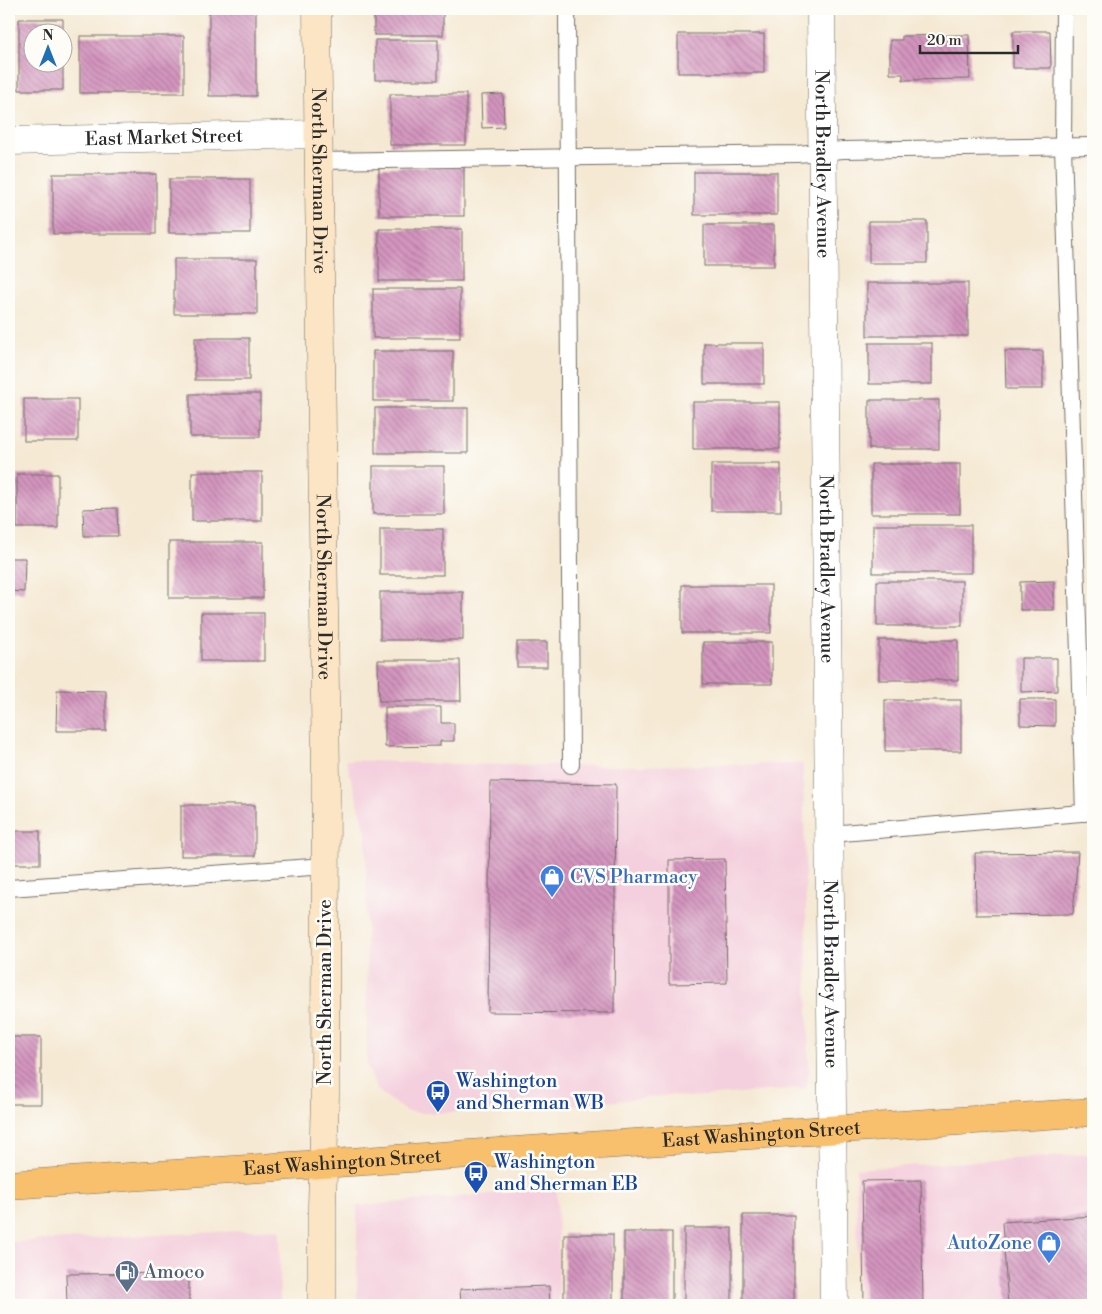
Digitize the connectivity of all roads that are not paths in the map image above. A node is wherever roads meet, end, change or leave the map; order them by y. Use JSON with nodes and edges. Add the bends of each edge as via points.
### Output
{"nodes":[{"id":1,"x":317,"y":9,"type":"edge"},
{"id":2,"x":567,"y":9,"type":"edge"},
{"id":3,"x":821,"y":9,"type":"edge"},
{"id":4,"x":1064,"y":9,"type":"edge"},
{"id":5,"x":319,"y":134,"type":"junction"},
{"id":6,"x":9,"y":141,"type":"edge"},
{"id":7,"x":1063,"y":146,"type":"junction"},
{"id":8,"x":1093,"y":146,"type":"edge"},
{"id":9,"x":822,"y":152,"type":"junction"},
{"id":10,"x":568,"y":156,"type":"junction"},
{"id":11,"x":319,"y":161,"type":"junction"},
{"id":12,"x":570,"y":765,"type":"dead end"},
{"id":13,"x":1089,"y":813,"type":"edge"},
{"id":14,"x":830,"y":834,"type":"junction"},
{"id":15,"x":326,"y":866,"type":"junction"},
{"id":16,"x":9,"y":888,"type":"edge"},
{"id":17,"x":1093,"y":1112,"type":"edge"},
{"id":18,"x":831,"y":1130,"type":"junction"},
{"id":19,"x":323,"y":1164,"type":"junction"},
{"id":20,"x":9,"y":1185,"type":"edge"},
{"id":21,"x":322,"y":1305,"type":"edge"},
{"id":22,"x":834,"y":1305,"type":"edge"}],
"edges":[{"from":1,"to":5,"type":"main road","name":"North Sherman Drive"},
{"from":2,"to":10,"type":"lane"},
{"from":3,"to":9,"type":"street","name":"North Bradley Avenue"},
{"from":4,"to":7,"type":"lane"},
{"from":5,"to":6,"type":"street","name":"East Market Street"},
{"from":5,"to":11,"type":"main road","name":"North Sherman Drive"},
{"from":7,"to":8,"type":"lane"},
{"from":7,"to":9,"type":"lane"},
{"from":7,"to":13,"type":"lane"},
{"from":9,"to":10,"type":"lane"},
{"from":9,"to":14,"type":"street","name":"North Bradley Avenue"},
{"from":10,"to":11,"type":"lane"},
{"from":10,"to":12,"type":"lane"},
{"from":11,"to":15,"type":"main road","name":"North Sherman Drive"},
{"from":13,"to":14,"type":"lane"},
{"from":14,"to":18,"type":"street","name":"North Bradley Avenue"},
{"from":15,"to":16,"type":"lane"},
{"from":15,"to":19,"type":"main road","name":"North Sherman Drive"},
{"from":17,"to":18,"type":"main road","name":"East Washington Street"},
{"from":18,"to":19,"type":"main road","name":"East Washington Street"},
{"from":18,"to":22,"type":"street","name":"North Bradley Avenue"},
{"from":19,"to":20,"type":"main road","name":"East Washington Street"},
{"from":19,"to":21,"type":"main road","name":"North Sherman Drive"}]}
